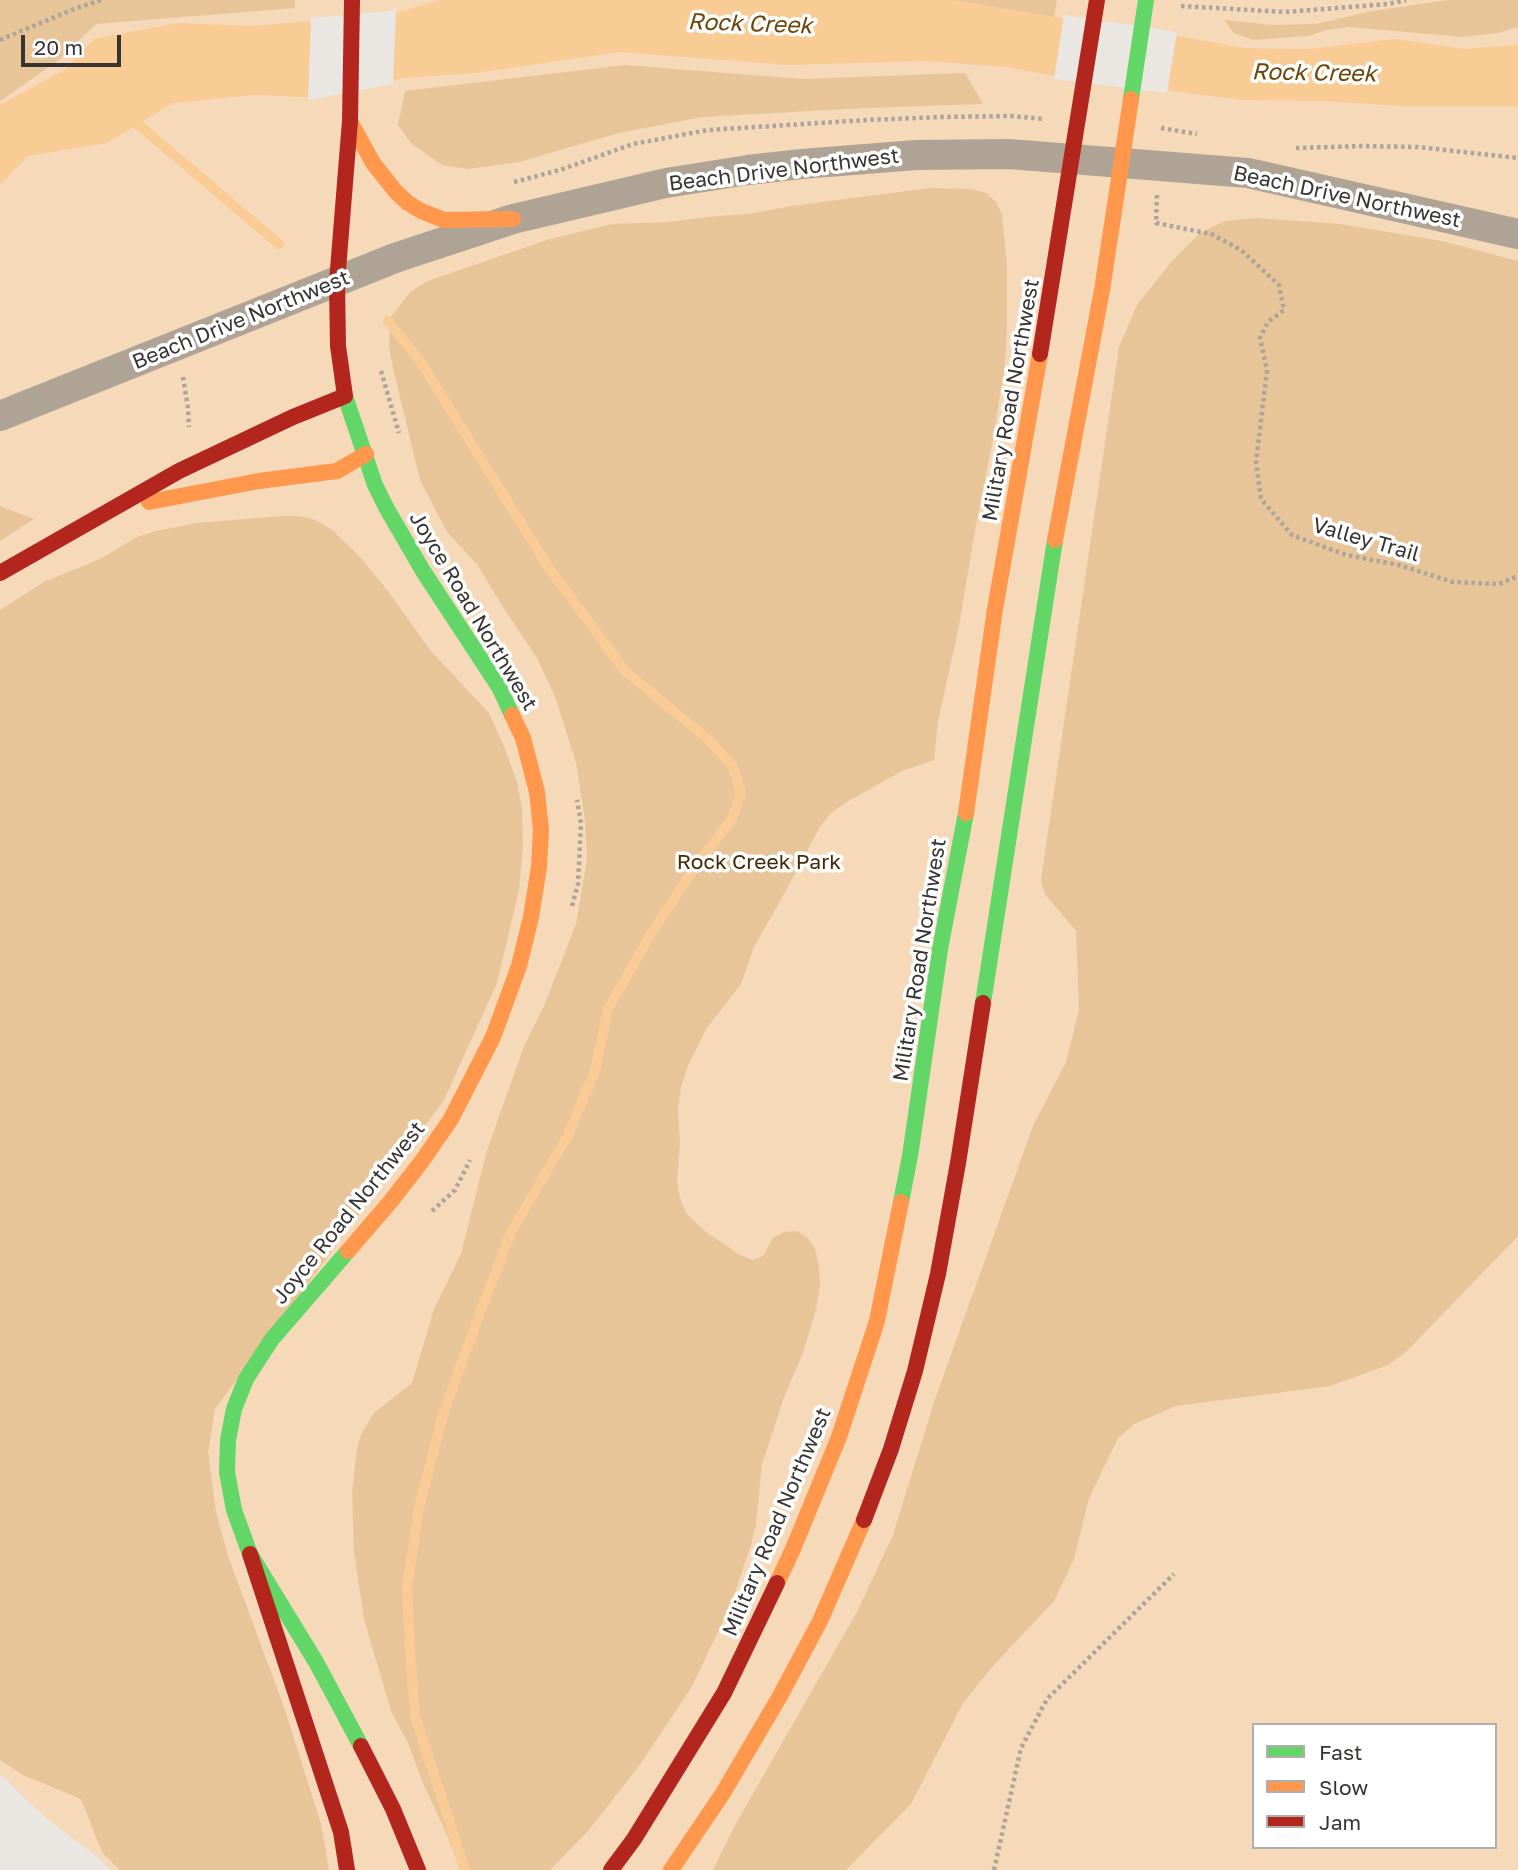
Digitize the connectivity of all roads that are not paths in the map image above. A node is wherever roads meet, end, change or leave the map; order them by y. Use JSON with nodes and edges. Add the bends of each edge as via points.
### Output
{"nodes":[{"id":1,"x":352,"y":0,"type":"edge"},
{"id":2,"x":1097,"y":0,"type":"edge"},
{"id":3,"x":1146,"y":0,"type":"edge"},
{"id":4,"x":350,"y":121,"type":"junction"},
{"id":5,"x":513,"y":219,"type":"junction"},
{"id":6,"x":1518,"y":234,"type":"edge"},
{"id":7,"x":337,"y":282,"type":"junction"},
{"id":8,"x":345,"y":396,"type":"junction"},
{"id":9,"x":0,"y":416,"type":"edge"},
{"id":10,"x":366,"y":454,"type":"junction"},
{"id":11,"x":109,"y":512,"type":"junction"},
{"id":12,"x":0,"y":573,"type":"edge"},
{"id":13,"x":250,"y":1554,"type":"junction"},
{"id":14,"x":347,"y":1870,"type":"edge"},
{"id":15,"x":418,"y":1870,"type":"edge"},
{"id":16,"x":611,"y":1870,"type":"edge"},
{"id":17,"x":671,"y":1870,"type":"edge"}],
"edges":[{"from":1,"to":4,"type":"main road","name":"Joyce Road Northwest"},
{"from":2,"to":16,"type":"main road","name":"Military Road Northwest","via":[[910,1156],[877,1321],[829,1462],[724,1693]]},
{"from":3,"to":17,"type":"main road","via":[[1102,290],[1059,514],[958,1163],[915,1371],[891,1449],[820,1621],[723,1793]]},
{"from":4,"to":5,"type":"main road","via":[[373,163],[396,192],[421,211],[444,220]]},
{"from":4,"to":7,"type":"main road","name":"Joyce Road Northwest"},
{"from":5,"to":6,"type":"street","name":"Beach Drive Northwest","via":[[618,193],[761,168],[916,155],[1009,154],[1248,173]]},
{"from":5,"to":7,"type":"street","name":"Beach Drive Northwest"},
{"from":7,"to":8,"type":"main road","name":"Joyce Road Northwest"},
{"from":7,"to":9,"type":"street","name":"Beach Drive Northwest"},
{"from":8,"to":10,"type":"main road","name":"Joyce Road Northwest"},
{"from":8,"to":11,"type":"main road","via":[[179,471]]},
{"from":10,"to":11,"type":"main road","via":[[337,471],[175,496]]},
{"from":10,"to":13,"type":"main road","name":"Joyce Road Northwest","via":[[387,509],[499,687],[523,738],[537,792],[539,867],[511,990],[483,1060],[459,1104],[391,1201],[272,1339],[246,1379],[234,1409],[227,1472],[234,1510]]},
{"from":11,"to":12,"type":"main road"},
{"from":13,"to":14,"type":"main road","via":[[341,1832]]},
{"from":13,"to":15,"type":"main road","name":"Joyce Road Northwest","via":[[346,1715]]}]}
